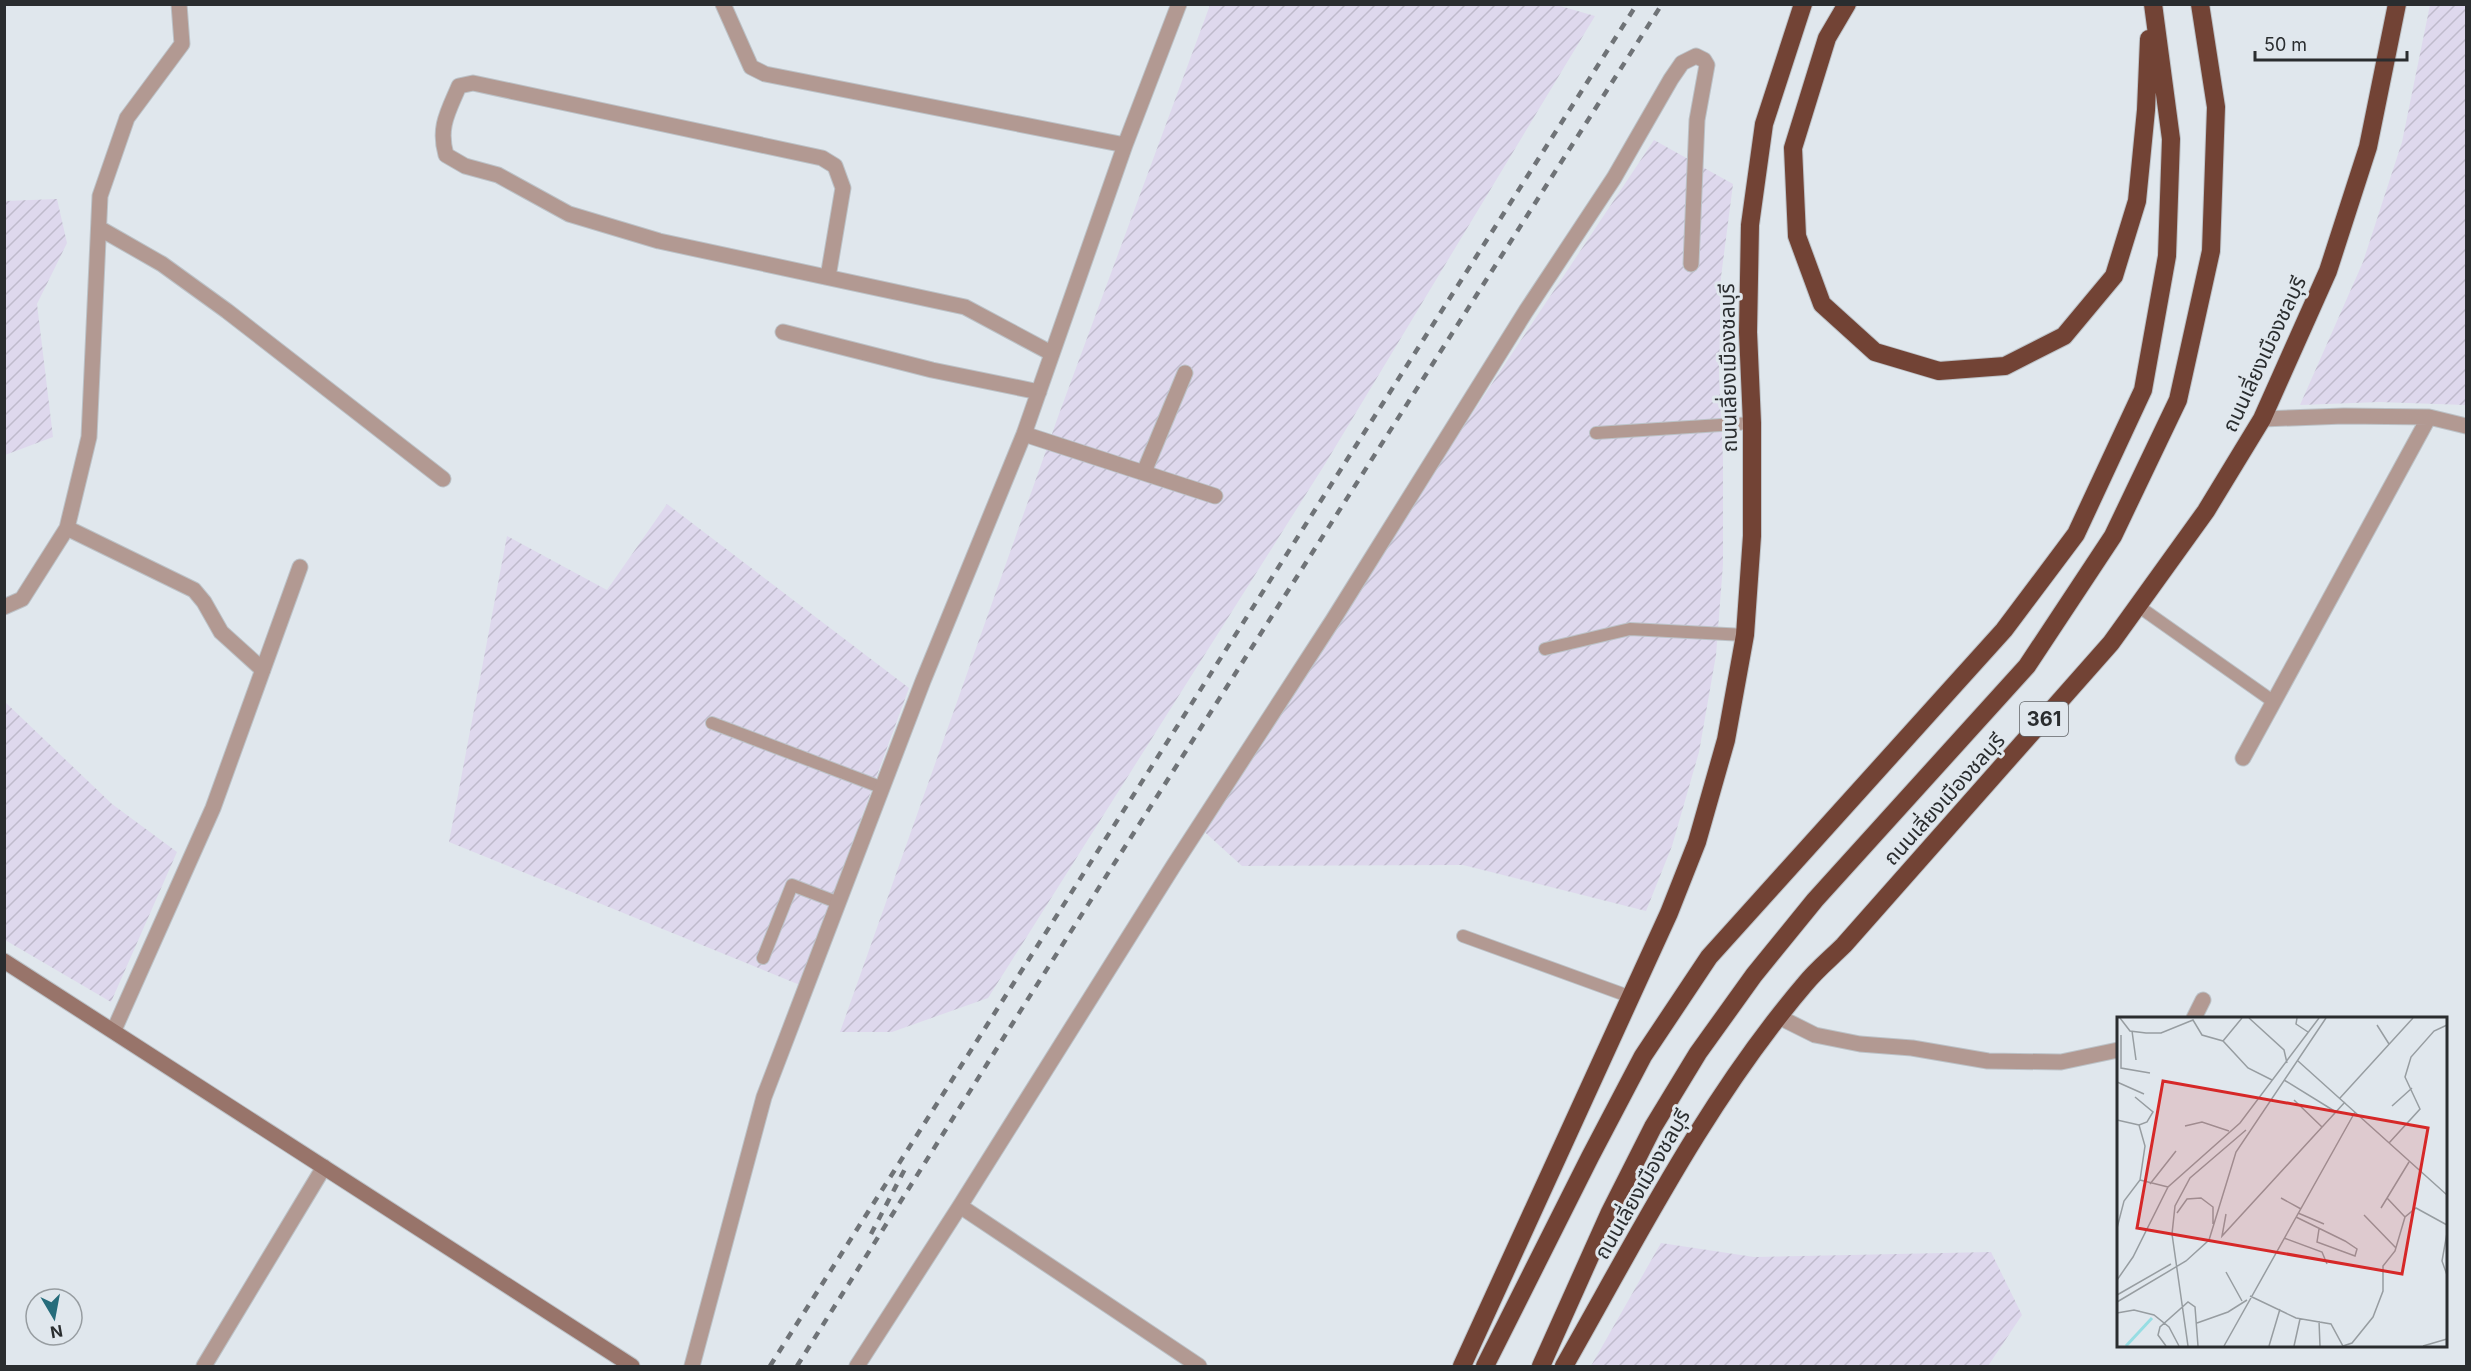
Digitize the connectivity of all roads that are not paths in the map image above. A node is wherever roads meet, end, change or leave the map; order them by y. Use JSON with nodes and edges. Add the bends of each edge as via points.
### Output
{"nodes":[{"id":1,"x":179,"y":4,"type":"edge"},
{"id":2,"x":723,"y":4,"type":"edge"},
{"id":3,"x":1179,"y":4,"type":"edge"},
{"id":4,"x":1803,"y":4,"type":"edge"},
{"id":5,"x":1847,"y":4,"type":"edge"},
{"id":6,"x":2152,"y":4,"type":"edge"},
{"id":7,"x":2200,"y":4,"type":"edge"},
{"id":8,"x":2397,"y":4,"type":"edge"},
{"id":9,"x":1125,"y":145,"type":"junction"},
{"id":10,"x":99,"y":228,"type":"junction"},
{"id":11,"x":1691,"y":264,"type":"dead end"},
{"id":12,"x":828,"y":278,"type":"junction"},
{"id":13,"x":783,"y":332,"type":"dead end"},
{"id":14,"x":1051,"y":353,"type":"junction"},
{"id":15,"x":1185,"y":373,"type":"dead end"},
{"id":16,"x":1039,"y":392,"type":"junction"},
{"id":17,"x":2429,"y":417,"type":"junction"},
{"id":18,"x":2262,"y":419,"type":"junction"},
{"id":19,"x":1752,"y":423,"type":"junction"},
{"id":20,"x":2466,"y":426,"type":"edge"},
{"id":21,"x":1596,"y":433,"type":"dead end"},
{"id":22,"x":1024,"y":434,"type":"junction"},
{"id":23,"x":1144,"y":472,"type":"junction"},
{"id":24,"x":443,"y":479,"type":"dead end"},
{"id":25,"x":1215,"y":496,"type":"dead end"},
{"id":26,"x":67,"y":528,"type":"junction"},
{"id":27,"x":300,"y":567,"type":"dead end"},
{"id":28,"x":2138,"y":606,"type":"junction"},
{"id":29,"x":4,"y":607,"type":"edge"},
{"id":30,"x":1745,"y":635,"type":"junction"},
{"id":31,"x":1545,"y":649,"type":"dead end"},
{"id":32,"x":263,"y":670,"type":"junction"},
{"id":33,"x":2274,"y":702,"type":"junction"},
{"id":34,"x":712,"y":723,"type":"dead end"},
{"id":35,"x":2243,"y":758,"type":"dead end"},
{"id":36,"x":883,"y":788,"type":"junction"},
{"id":37,"x":839,"y":903,"type":"junction"},
{"id":38,"x":1463,"y":936,"type":"dead end"},
{"id":39,"x":763,"y":958,"type":"dead end"},
{"id":40,"x":4,"y":961,"type":"edge"},
{"id":41,"x":1631,"y":997,"type":"junction"},
{"id":42,"x":2204,"y":1000,"type":"dead end"},
{"id":43,"x":1779,"y":1017,"type":"junction"},
{"id":44,"x":2195,"y":1017,"type":"edge"},
{"id":45,"x":114,"y":1030,"type":"junction"},
{"id":46,"x":2117,"y":1050,"type":"edge"},
{"id":47,"x":324,"y":1167,"type":"junction"},
{"id":48,"x":960,"y":1206,"type":"junction"},
{"id":49,"x":204,"y":1366,"type":"edge"},
{"id":50,"x":632,"y":1366,"type":"edge"},
{"id":51,"x":692,"y":1366,"type":"edge"},
{"id":52,"x":857,"y":1366,"type":"edge"},
{"id":53,"x":1199,"y":1366,"type":"edge"},
{"id":54,"x":1462,"y":1366,"type":"edge"},
{"id":55,"x":1485,"y":1366,"type":"edge"},
{"id":56,"x":1541,"y":1366,"type":"edge"},
{"id":57,"x":1564,"y":1366,"type":"edge"}],
"edges":[{"from":1,"to":10,"type":"street","via":[[182,44],[128,118],[100,196]]},
{"from":2,"to":9,"type":"street","via":[[751,67],[765,75]]},
{"from":3,"to":9,"type":"street"},
{"from":4,"to":19,"type":"highway","name":"ถนนเลี่ยงเมืองชลบุรี","via":[[1764,124],[1750,225],[1748,333]]},
{"from":5,"to":6,"type":"highway","via":[[1827,38],[1792,148],[1797,236],[1822,304],[1875,352],[1939,371],[2005,366],[2064,336],[2114,276],[2137,201]]},
{"from":6,"to":55,"type":"highway","via":[[2171,139],[2167,256],[2143,390],[2076,534],[2004,630],[1709,957],[1643,1056]]},
{"from":7,"to":56,"type":"highway","via":[[2216,107],[2211,251],[2178,400],[2113,536],[2027,666],[1815,900],[1698,1053],[1653,1127],[1610,1212]]},
{"from":8,"to":18,"type":"highway","name":"ถนนเลี่ยงเมืองชลบุรี","number":"361","via":[[2368,147],[2328,272]]},
{"from":9,"to":14,"type":"street"},
{"from":10,"to":24,"type":"street","via":[[162,264],[227,310]]},
{"from":10,"to":26,"type":"street","via":[[89,438]]},
{"from":11,"to":48,"type":"street","via":[[1696,120],[1707,65],[1696,56],[1682,63],[1671,79],[1614,178],[1526,310]]},
{"from":12,"to":12,"type":"street","via":[[659,241],[569,214],[498,176],[465,166],[446,155],[441,137],[459,86],[473,83],[822,158],[835,166],[843,188]]},
{"from":12,"to":14,"type":"street","via":[[965,307]]},
{"from":13,"to":16,"type":"street"},
{"from":14,"to":16,"type":"street"},
{"from":15,"to":23,"type":"street"},
{"from":16,"to":22,"type":"street"},
{"from":17,"to":18,"type":"street"},
{"from":17,"to":20,"type":"street"},
{"from":17,"to":33,"type":"street"},
{"from":18,"to":28,"type":"highway","name":"ถนนเลี่ยงเมืองชลบุรี","number":"361","via":[[2206,511]]},
{"from":19,"to":21,"type":"lane"},
{"from":19,"to":30,"type":"highway","name":"ถนนเลี่ยงเมืองชลบุรี","via":[[1752,536]]},
{"from":22,"to":23,"type":"street"},
{"from":22,"to":36,"type":"street"},
{"from":23,"to":25,"type":"street"},
{"from":26,"to":29,"type":"street","via":[[22,598]]},
{"from":26,"to":32,"type":"street","via":[[194,590],[221,632]]},
{"from":27,"to":32,"type":"street"},
{"from":28,"to":33,"type":"lane"},
{"from":28,"to":43,"type":"highway","name":"ถนนเลี่ยงเมืองชลบุรี","number":"361","via":[[2112,643]]},
{"from":30,"to":31,"type":"lane","via":[[1630,629]]},
{"from":30,"to":41,"type":"highway","name":"ถนนเลี่ยงเมืองชลบุรี","via":[[1726,740],[1697,842]]},
{"from":32,"to":45,"type":"street","via":[[213,808]]},
{"from":33,"to":35,"type":"street"},
{"from":34,"to":36,"type":"lane"},
{"from":36,"to":37,"type":"street"},
{"from":37,"to":39,"type":"lane","via":[[792,885]]},
{"from":37,"to":51,"type":"street","via":[[764,1097]]},
{"from":38,"to":41,"type":"lane"},
{"from":40,"to":45,"type":"street"},
{"from":41,"to":54,"type":"highway","name":"ถนนเลี่ยงเมืองชลบุรี"},
{"from":42,"to":44,"type":"street"},
{"from":43,"to":46,"type":"street","via":[[1815,1035],[1988,1061],[2061,1062]]},
{"from":43,"to":57,"type":"highway","name":"ถนนเลี่ยงเมืองชลบุรี","number":"361","via":[[1709,1112]]},
{"from":45,"to":47,"type":"street"},
{"from":47,"to":49,"type":"street"},
{"from":47,"to":50,"type":"street"},
{"from":48,"to":52,"type":"street"},
{"from":48,"to":53,"type":"street"}]}
